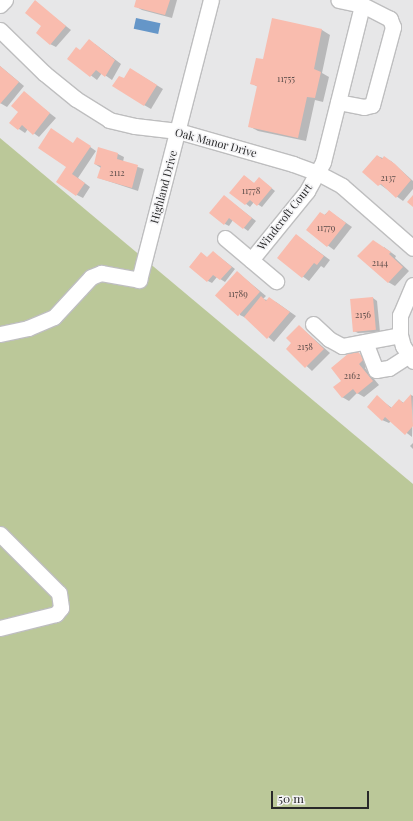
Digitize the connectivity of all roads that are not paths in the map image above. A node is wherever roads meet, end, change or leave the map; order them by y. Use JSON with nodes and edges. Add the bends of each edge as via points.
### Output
{"nodes":[{"id":1,"x":5,"y":0,"type":"edge"},
{"id":2,"x":211,"y":0,"type":"edge"},
{"id":3,"x":340,"y":0,"type":"edge"},
{"id":4,"x":0,"y":5,"type":"edge"},
{"id":5,"x":362,"y":5,"type":"junction"},
{"id":6,"x":0,"y":30,"type":"edge"},
{"id":7,"x":338,"y":102,"type":"junction"},
{"id":8,"x":178,"y":131,"type":"junction"},
{"id":9,"x":318,"y":173,"type":"junction"},
{"id":10,"x":225,"y":238,"type":"dead end"},
{"id":11,"x":413,"y":248,"type":"edge"},
{"id":12,"x":251,"y":260,"type":"junction"},
{"id":13,"x":276,"y":281,"type":"dead end"},
{"id":14,"x":413,"y":285,"type":"edge"},
{"id":15,"x":313,"y":324,"type":"dead end"},
{"id":16,"x":0,"y":334,"type":"edge"},
{"id":17,"x":400,"y":335,"type":"junction"},
{"id":18,"x":365,"y":342,"type":"junction"},
{"id":19,"x":411,"y":358,"type":"edge"},
{"id":20,"x":0,"y":534,"type":"edge"},
{"id":21,"x":0,"y":628,"type":"edge"}],
"edges":[{"from":1,"to":4,"type":"street"},
{"from":2,"to":8,"type":"street","name":"Highland Drive"},
{"from":3,"to":5,"type":"street"},
{"from":5,"to":7,"type":"street","name":"Windcroft Court"},
{"from":5,"to":7,"type":"street","via":[[390,19],[393,27],[372,105],[364,107]]},
{"from":6,"to":8,"type":"street","name":"Oak Manor Drive","via":[[44,73],[76,99],[109,120]]},
{"from":7,"to":9,"type":"street","name":"Windcroft Court"},
{"from":8,"to":9,"type":"street","name":"Oak Manor Drive"},
{"from":8,"to":16,"type":"street","name":"Highland Drive","via":[[140,280],[101,273],[91,277],[54,317],[28,328]]},
{"from":9,"to":11,"type":"street","name":"Oak Manor Drive","via":[[342,186]]},
{"from":9,"to":12,"type":"street","name":"Windcroft Court","via":[[307,191]]},
{"from":10,"to":12,"type":"street","name":"Windcroft Court"},
{"from":12,"to":13,"type":"street","name":"Windcroft Court"},
{"from":14,"to":17,"type":"street","via":[[400,315]]},
{"from":15,"to":18,"type":"street","via":[[329,339],[342,346]]},
{"from":17,"to":18,"type":"street"},
{"from":17,"to":19,"type":"street"},
{"from":18,"to":19,"type":"street","via":[[376,370],[389,368]]},
{"from":20,"to":21,"type":"street","via":[[59,593],[61,608],[56,614]]}]}
